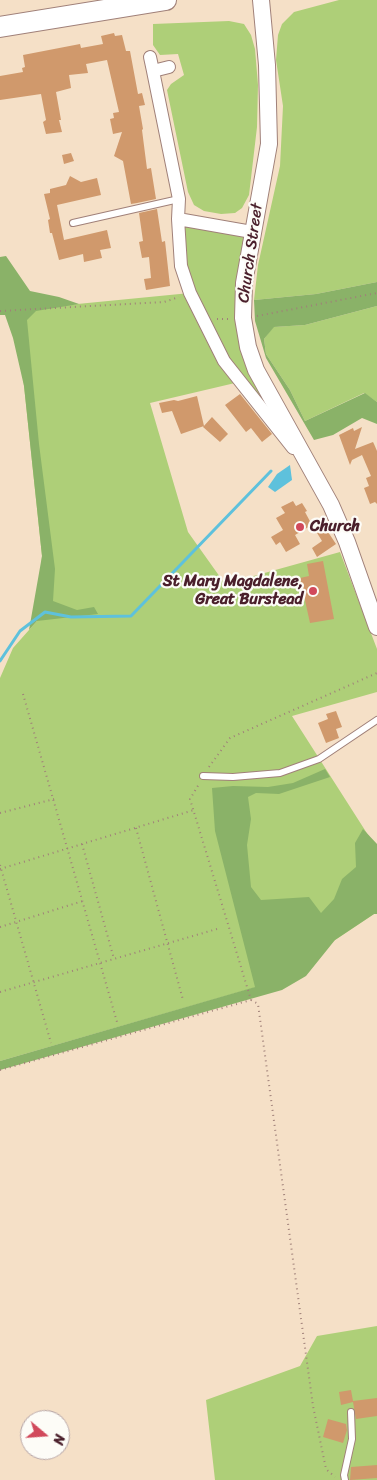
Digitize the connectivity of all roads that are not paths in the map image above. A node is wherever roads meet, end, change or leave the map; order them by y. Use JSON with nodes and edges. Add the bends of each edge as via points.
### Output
{"nodes":[{"id":1,"x":166,"y":0,"type":"edge"},
{"id":2,"x":261,"y":0,"type":"edge"},
{"id":3,"x":0,"y":27,"type":"edge"},
{"id":4,"x":150,"y":56,"type":"dead end"},
{"id":5,"x":169,"y":67,"type":"dead end"},
{"id":6,"x":153,"y":71,"type":"junction"},
{"id":7,"x":179,"y":199,"type":"junction"},
{"id":8,"x":178,"y":219,"type":"junction"},
{"id":9,"x":73,"y":222,"type":"dead end"},
{"id":10,"x":252,"y":232,"type":"junction"},
{"id":11,"x":305,"y":458,"type":"junction"},
{"id":12,"x":377,"y":627,"type":"edge"},
{"id":13,"x":377,"y":720,"type":"edge"},
{"id":14,"x":203,"y":776,"type":"road end"},
{"id":15,"x":351,"y":1412,"type":"dead end"},
{"id":16,"x":345,"y":1480,"type":"edge"}],
"edges":[{"from":1,"to":3,"type":"main road"},
{"from":2,"to":10,"type":"street","name":"Church Street","via":[[269,144]]},
{"from":4,"to":6,"type":"street"},
{"from":5,"to":6,"type":"street"},
{"from":6,"to":7,"type":"street"},
{"from":7,"to":8,"type":"street"},
{"from":7,"to":9,"type":"lane"},
{"from":8,"to":10,"type":"street"},
{"from":8,"to":11,"type":"street","via":[[181,266],[190,293],[224,361],[298,454]]},
{"from":10,"to":11,"type":"street","name":"Church Street","via":[[244,283],[243,318],[248,347],[256,370]]},
{"from":11,"to":12,"type":"street","name":"Church Street","via":[[347,542]]},
{"from":13,"to":14,"type":"lane","via":[[319,759],[280,773]]},
{"from":15,"to":16,"type":"lane","via":[[352,1439]]}]}
